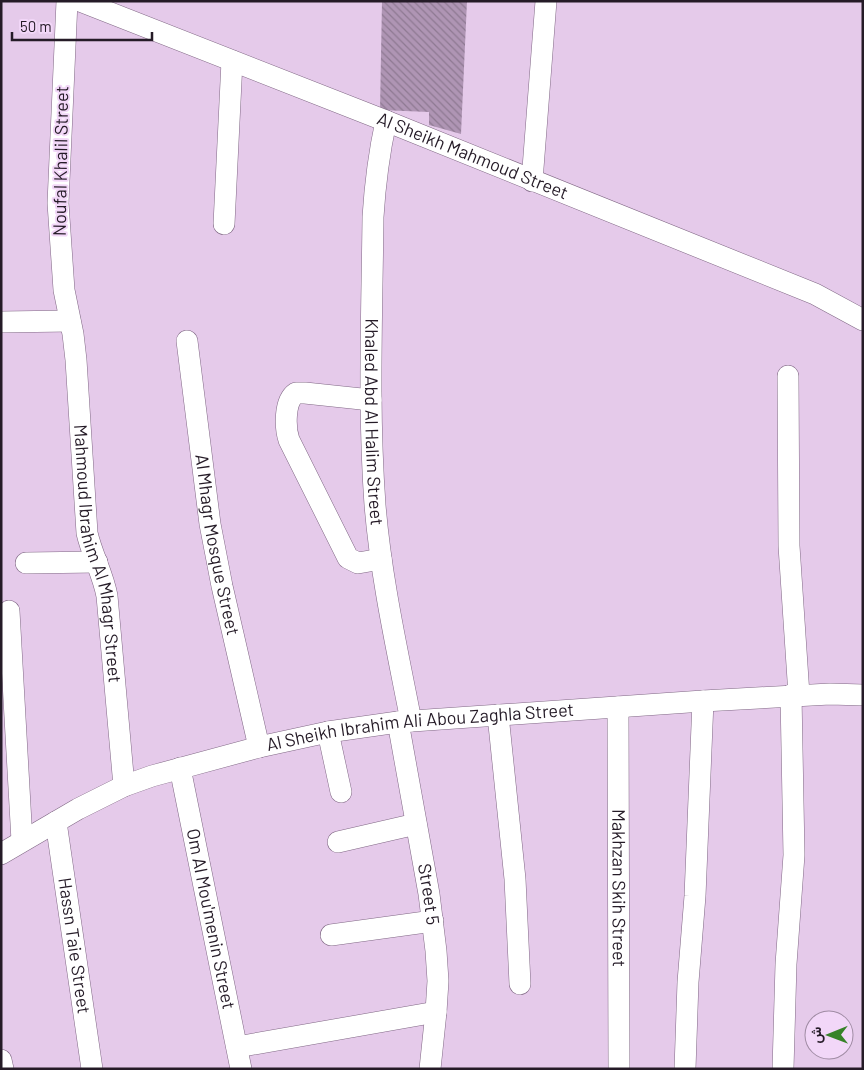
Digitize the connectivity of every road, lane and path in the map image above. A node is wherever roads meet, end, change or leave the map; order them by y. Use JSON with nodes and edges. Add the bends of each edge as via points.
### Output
{"nodes":[{"id":1,"x":67,"y":1,"type":"edge"},
{"id":2,"x":80,"y":1,"type":"edge"},
{"id":3,"x":546,"y":1,"type":"edge"},
{"id":4,"x":232,"y":61,"type":"junction"},
{"id":5,"x":386,"y":121,"type":"junction"},
{"id":6,"x":532,"y":181,"type":"junction"},
{"id":7,"x":224,"y":224,"type":"dead end"},
{"id":8,"x":863,"y":320,"type":"edge"},
{"id":9,"x":70,"y":321,"type":"junction"},
{"id":10,"x":1,"y":322,"type":"edge"},
{"id":11,"x":187,"y":341,"type":"dead end"},
{"id":12,"x":788,"y":376,"type":"dead end"},
{"id":13,"x":372,"y":400,"type":"junction"},
{"id":14,"x":381,"y":559,"type":"junction"},
{"id":15,"x":97,"y":562,"type":"junction"},
{"id":16,"x":26,"y":563,"type":"dead end"},
{"id":17,"x":10,"y":611,"type":"dead end"},
{"id":18,"x":795,"y":695,"type":"junction"},
{"id":19,"x":863,"y":695,"type":"edge"},
{"id":20,"x":703,"y":701,"type":"junction"},
{"id":21,"x":618,"y":707,"type":"junction"},
{"id":22,"x":498,"y":715,"type":"junction"},
{"id":23,"x":404,"y":721,"type":"junction"},
{"id":24,"x":328,"y":732,"type":"junction"},
{"id":25,"x":259,"y":747,"type":"junction"},
{"id":26,"x":180,"y":768,"type":"junction"},
{"id":27,"x":124,"y":786,"type":"junction"},
{"id":28,"x":341,"y":792,"type":"dead end"},
{"id":29,"x":56,"y":822,"type":"junction"},
{"id":30,"x":416,"y":824,"type":"junction"},
{"id":31,"x":22,"y":842,"type":"junction"},
{"id":32,"x":338,"y":842,"type":"dead end"},
{"id":33,"x":1,"y":854,"type":"edge"},
{"id":34,"x":433,"y":921,"type":"junction"},
{"id":35,"x":331,"y":935,"type":"dead end"},
{"id":36,"x":520,"y":984,"type":"dead end"},
{"id":37,"x":436,"y":1012,"type":"junction"},
{"id":38,"x":237,"y":1047,"type":"junction"},
{"id":39,"x":1,"y":1060,"type":"edge"},
{"id":40,"x":3,"y":1069,"type":"edge"},
{"id":41,"x":92,"y":1069,"type":"edge"},
{"id":42,"x":241,"y":1069,"type":"edge"},
{"id":43,"x":430,"y":1069,"type":"edge"},
{"id":44,"x":619,"y":1069,"type":"edge"},
{"id":45,"x":685,"y":1069,"type":"edge"},
{"id":46,"x":783,"y":1069,"type":"edge"}],
"edges":[{"from":1,"to":9,"type":"street","name":"Noufal Khalil Street","via":[[58,203],[65,300]]},
{"from":2,"to":4,"type":"street","name":"Al Sheikh Mahmoud Street"},
{"from":3,"to":6,"type":"street"},
{"from":4,"to":5,"type":"street","name":"Al Sheikh Mahmoud Street"},
{"from":4,"to":7,"type":"street"},
{"from":5,"to":6,"type":"street","name":"Al Sheikh Mahmoud Street"},
{"from":5,"to":13,"type":"street","name":"Khaled Abd Al Halim Street","via":[[374,185]]},
{"from":6,"to":8,"type":"street","name":"Al Sheikh Mahmoud Street","via":[[815,294]]},
{"from":9,"to":10,"type":"street"},
{"from":9,"to":15,"type":"street","name":"Mahmoud Ibrahim Al Mhagr Street","via":[[87,533]]},
{"from":11,"to":25,"type":"street","name":"Al Mhagr Mosque Street","via":[[210,524]]},
{"from":12,"to":18,"type":"street"},
{"from":13,"to":14,"type":"street","name":"Khaled Abd Al Halim Street","via":[[373,462]]},
{"from":13,"to":14,"type":"street","via":[[296,393],[290,400],[286,426],[348,558],[358,563]]},
{"from":14,"to":23,"type":"street","name":"Khaled Abd Al Halim Street"},
{"from":15,"to":16,"type":"street"},
{"from":15,"to":27,"type":"street","name":"Mahmoud Ibrahim Al Mhagr Street","via":[[106,596]]},
{"from":17,"to":31,"type":"street"},
{"from":18,"to":19,"type":"street","name":"Al Sheikh Ibrahim Ali Abou Zaghla Street"},
{"from":18,"to":20,"type":"street","name":"Al Sheikh Ibrahim Ali Abou Zaghla Street"},
{"from":18,"to":46,"type":"street","via":[[794,855]]},
{"from":20,"to":21,"type":"street","name":"Al Sheikh Ibrahim Ali Abou Zaghla Street"},
{"from":20,"to":45,"type":"street"},
{"from":21,"to":22,"type":"street","name":"Al Sheikh Ibrahim Ali Abou Zaghla Street"},
{"from":21,"to":44,"type":"street","name":"Makhzan Skih Street"},
{"from":22,"to":23,"type":"street","name":"Al Sheikh Ibrahim Ali Abou Zaghla Street"},
{"from":22,"to":36,"type":"street","via":[[515,879]]},
{"from":23,"to":24,"type":"street","name":"Al Sheikh Ibrahim Ali Abou Zaghla Street"},
{"from":23,"to":30,"type":"street","name":"Street 5"},
{"from":24,"to":25,"type":"street","name":"Al Sheikh Ibrahim Ali Abou Zaghla Street"},
{"from":24,"to":28,"type":"street"},
{"from":25,"to":26,"type":"street","name":"Al Sheikh Ibrahim Ali Abou Zaghla Street"},
{"from":26,"to":27,"type":"street","name":"Al Sheikh Ibrahim Ali Abou Zaghla Street"},
{"from":26,"to":38,"type":"street","name":"Om Al Mou'menin Street"},
{"from":27,"to":29,"type":"street","name":"Al Sheikh Ibrahim Ali Abou Zaghla Street"},
{"from":29,"to":31,"type":"street","name":"Al Sheikh Ibrahim Ali Abou Zaghla Street"},
{"from":29,"to":41,"type":"street","name":"Hassn Taie Street"},
{"from":30,"to":32,"type":"street"},
{"from":30,"to":34,"type":"street","name":"Street 5"},
{"from":31,"to":33,"type":"street","name":"Al Sheikh Ibrahim Ali Abou Zaghla Street"},
{"from":34,"to":35,"type":"street"},
{"from":34,"to":37,"type":"street","name":"Street 5","via":[[438,981]]},
{"from":37,"to":38,"type":"street"},
{"from":37,"to":43,"type":"street","name":"Street 5"},
{"from":38,"to":42,"type":"street","name":"Om Al Mou'menin Street"},
{"from":39,"to":40,"type":"street"}]}
